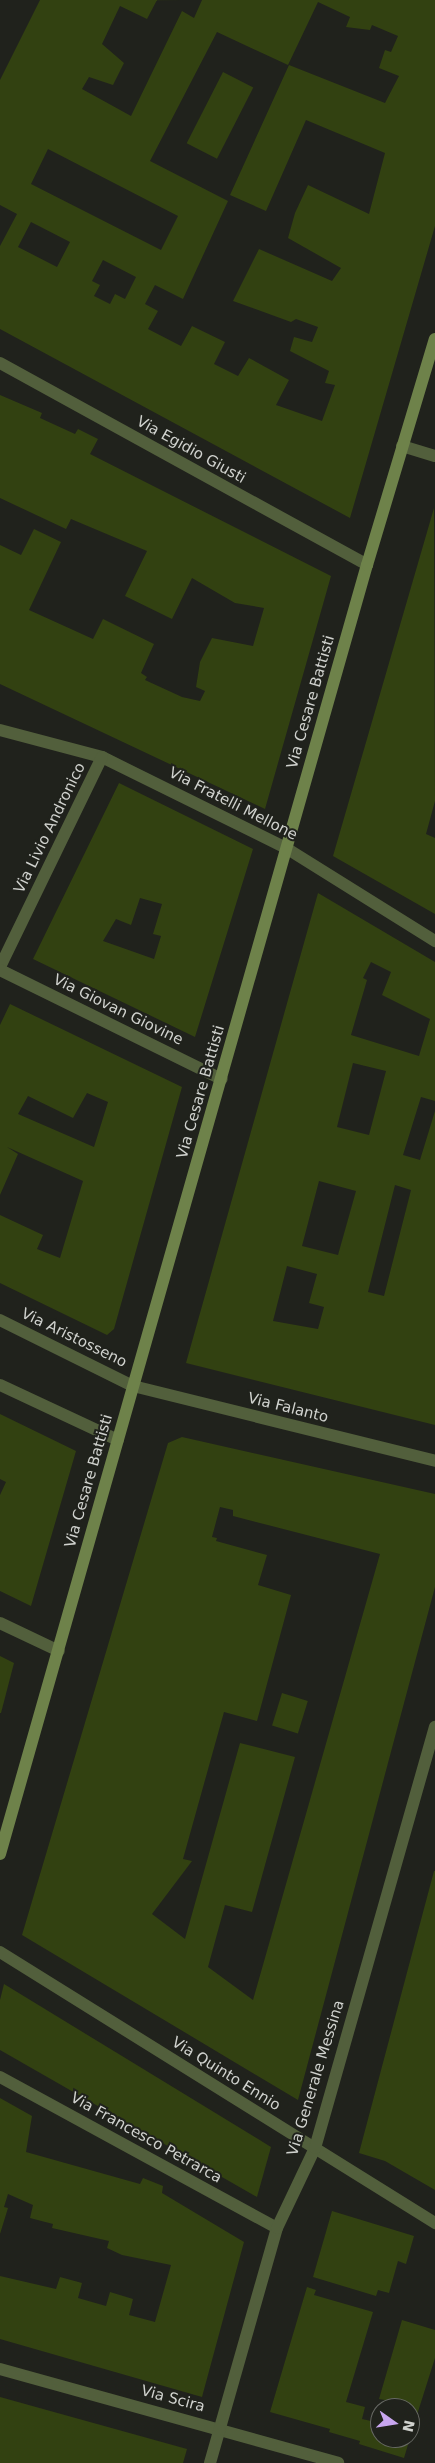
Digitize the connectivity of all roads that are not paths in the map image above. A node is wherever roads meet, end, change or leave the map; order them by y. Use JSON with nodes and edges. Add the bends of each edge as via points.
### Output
{"nodes":[{"id":1,"x":435,"y":339,"type":"edge"},
{"id":2,"x":0,"y":363,"type":"edge"},
{"id":3,"x":402,"y":446,"type":"junction"},
{"id":4,"x":435,"y":456,"type":"edge"},
{"id":5,"x":367,"y":565,"type":"junction"},
{"id":6,"x":0,"y":730,"type":"edge"},
{"id":7,"x":102,"y":757,"type":"junction"},
{"id":8,"x":286,"y":848,"type":"junction"},
{"id":9,"x":435,"y":941,"type":"edge"},
{"id":10,"x":0,"y":968,"type":"edge"},
{"id":11,"x":222,"y":1079,"type":"junction"},
{"id":12,"x":0,"y":1320,"type":"edge"},
{"id":13,"x":0,"y":1384,"type":"edge"},
{"id":14,"x":133,"y":1386,"type":"junction"},
{"id":15,"x":118,"y":1440,"type":"junction"},
{"id":16,"x":435,"y":1461,"type":"edge"},
{"id":17,"x":0,"y":1623,"type":"edge"},
{"id":18,"x":58,"y":1651,"type":"junction"},
{"id":19,"x":435,"y":1727,"type":"edge"},
{"id":20,"x":0,"y":1854,"type":"edge"},
{"id":21,"x":0,"y":1952,"type":"edge"},
{"id":22,"x":0,"y":2077,"type":"edge"},
{"id":23,"x":315,"y":2148,"type":"junction"},
{"id":24,"x":435,"y":2223,"type":"edge"},
{"id":25,"x":277,"y":2228,"type":"junction"},
{"id":26,"x":0,"y":2369,"type":"edge"},
{"id":27,"x":219,"y":2429,"type":"junction"},
{"id":28,"x":210,"y":2463,"type":"edge"},
{"id":29,"x":338,"y":2463,"type":"edge"}],
"edges":[{"from":1,"to":3,"type":"main road","name":"Via Cesare Battisti"},
{"from":2,"to":5,"type":"street","name":"Via Egidio Giusti"},
{"from":3,"to":4,"type":"street"},
{"from":3,"to":5,"type":"main road","name":"Via Cesare Battisti"},
{"from":5,"to":8,"type":"main road","name":"Via Cesare Battisti"},
{"from":6,"to":7,"type":"street","name":"Via Fratelli Mellone"},
{"from":7,"to":8,"type":"street","name":"Via Fratelli Mellone"},
{"from":7,"to":10,"type":"street","name":"Via Livio Andronico"},
{"from":8,"to":9,"type":"street","name":"Via Fratelli Mellone"},
{"from":8,"to":11,"type":"main road","name":"Via Cesare Battisti"},
{"from":10,"to":11,"type":"street","name":"Via Giovan Giovine"},
{"from":11,"to":14,"type":"main road","name":"Via Cesare Battisti"},
{"from":12,"to":14,"type":"street","name":"Via Aristosseno"},
{"from":13,"to":15,"type":"street"},
{"from":14,"to":15,"type":"main road","name":"Via Cesare Battisti"},
{"from":14,"to":16,"type":"street","name":"Via Falanto"},
{"from":15,"to":18,"type":"main road","name":"Via Cesare Battisti"},
{"from":17,"to":18,"type":"street"},
{"from":18,"to":20,"type":"main road","name":"Via Cesare Battisti"},
{"from":19,"to":23,"type":"street","name":"Via Generale Messina"},
{"from":21,"to":23,"type":"street","name":"Via Quinto Ennio"},
{"from":22,"to":25,"type":"street","name":"Via Francesco Petrarca"},
{"from":23,"to":24,"type":"street","name":"Via Quinto Ennio"},
{"from":23,"to":25,"type":"street","name":"Via Generale Messina"},
{"from":25,"to":27,"type":"street","name":"Via Generale Messina"},
{"from":26,"to":27,"type":"street","name":"Via Scira"},
{"from":27,"to":28,"type":"street","name":"Via Generale Messina"},
{"from":27,"to":29,"type":"street","name":"Via Scira"}]}
